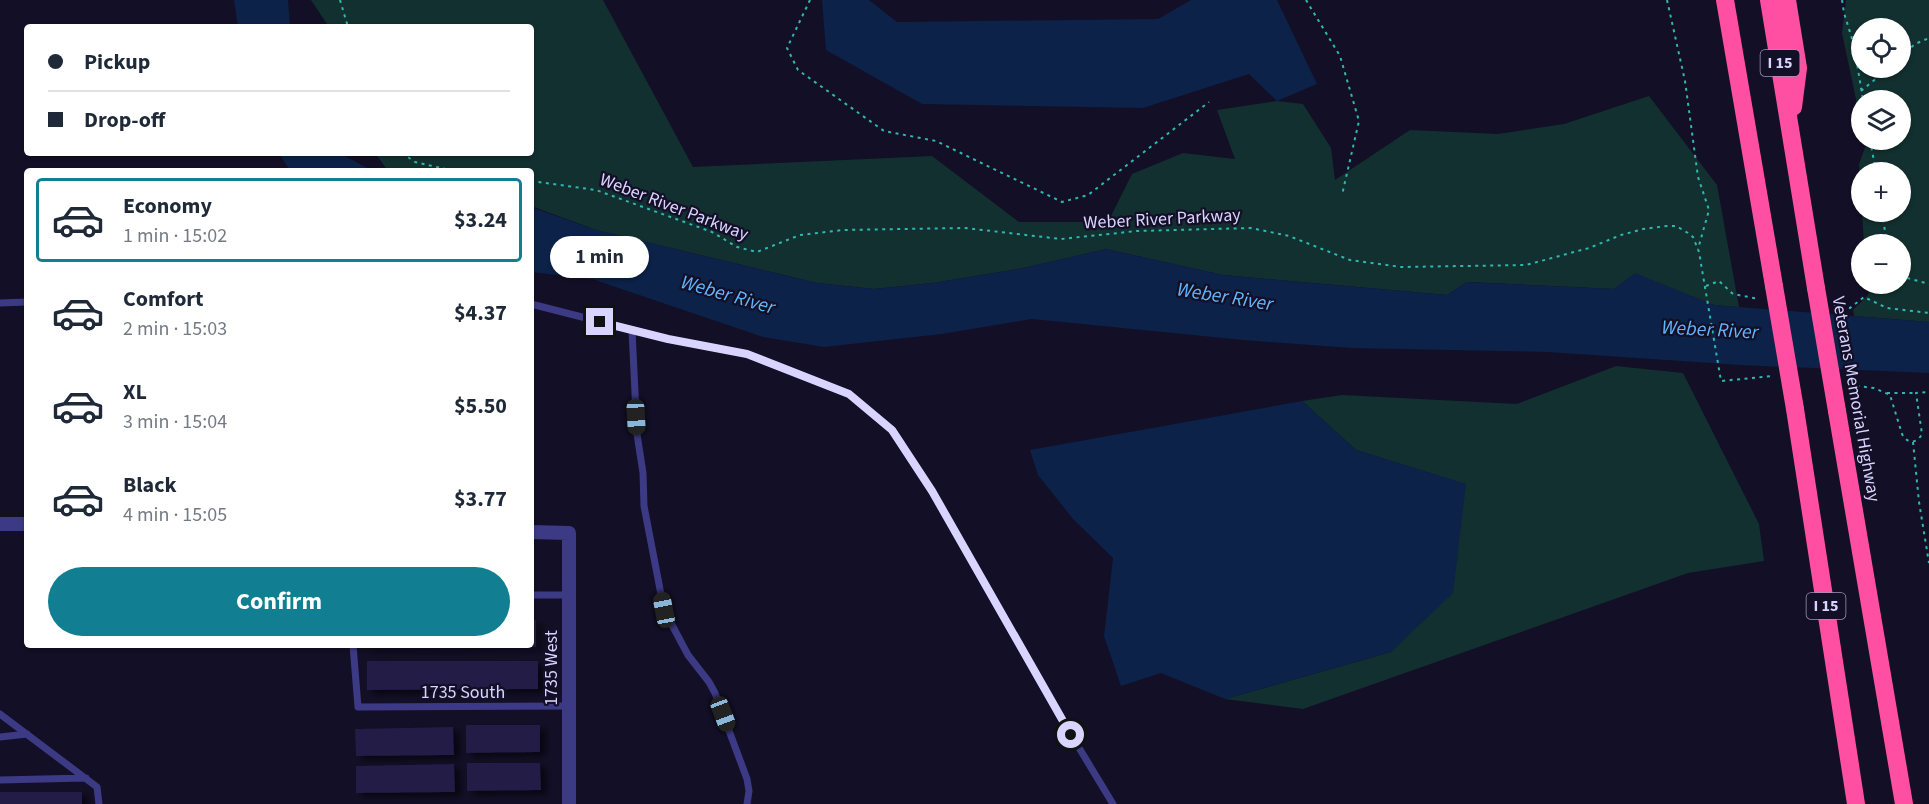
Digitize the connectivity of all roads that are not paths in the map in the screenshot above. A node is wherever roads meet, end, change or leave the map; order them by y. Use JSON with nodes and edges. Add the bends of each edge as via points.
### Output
{"nodes":[{"id":1,"x":1725,"y":0,"type":"edge"},
{"id":2,"x":1769,"y":0,"type":"edge"},
{"id":3,"x":1787,"y":0,"type":"edge"},
{"id":4,"x":1790,"y":127,"type":"junction"},
{"id":5,"x":24,"y":302,"type":"edge"},
{"id":6,"x":0,"y":303,"type":"edge"},
{"id":7,"x":534,"y":305,"type":"edge"},
{"id":8,"x":632,"y":330,"type":"junction"},
{"id":9,"x":0,"y":524,"type":"edge"},
{"id":10,"x":24,"y":524,"type":"edge"},
{"id":11,"x":534,"y":532,"type":"edge"},
{"id":12,"x":534,"y":595,"type":"edge"},
{"id":13,"x":569,"y":596,"type":"junction"},
{"id":14,"x":353,"y":648,"type":"edge"},
{"id":15,"x":569,"y":706,"type":"junction"},
{"id":16,"x":0,"y":714,"type":"edge"},
{"id":17,"x":27,"y":734,"type":"junction"},
{"id":18,"x":0,"y":738,"type":"edge"},
{"id":19,"x":86,"y":778,"type":"junction"},
{"id":20,"x":0,"y":780,"type":"edge"},
{"id":21,"x":99,"y":804,"type":"edge"},
{"id":22,"x":569,"y":804,"type":"edge"},
{"id":23,"x":747,"y":804,"type":"edge"},
{"id":24,"x":1113,"y":804,"type":"edge"},
{"id":25,"x":1856,"y":804,"type":"edge"},
{"id":26,"x":1904,"y":804,"type":"edge"}],
"edges":[{"from":1,"to":25,"type":"highway","number":"I 15","bridge":true,"via":[[1795,409]]},
{"from":2,"to":4,"type":"highway","name":"Veterans Memorial Highway","number":"I 15"},
{"from":3,"to":4,"type":"highway","via":[[1798,68]]},
{"from":4,"to":26,"type":"highway","name":"Veterans Memorial Highway","number":"I 15","bridge":true},
{"from":5,"to":6,"type":"lane"},
{"from":7,"to":8,"type":"lane"},
{"from":8,"to":23,"type":"lane","via":[[644,506],[664,610],[688,655],[709,681],[747,779]]},
{"from":8,"to":24,"type":"lane","via":[[747,354],[849,394],[892,430],[932,491]]},
{"from":9,"to":10,"type":"street"},
{"from":11,"to":13,"type":"street","name":"1735 West","via":[[569,533]]},
{"from":12,"to":13,"type":"lane"},
{"from":13,"to":15,"type":"street","name":"1735 West"},
{"from":14,"to":15,"type":"lane","name":"1735 South","via":[[358,707]]},
{"from":15,"to":22,"type":"street","name":"1735 West"},
{"from":16,"to":17,"type":"lane"},
{"from":17,"to":18,"type":"lane"},
{"from":17,"to":19,"type":"lane"},
{"from":19,"to":20,"type":"lane"},
{"from":19,"to":21,"type":"lane","via":[[97,787]]}]}
